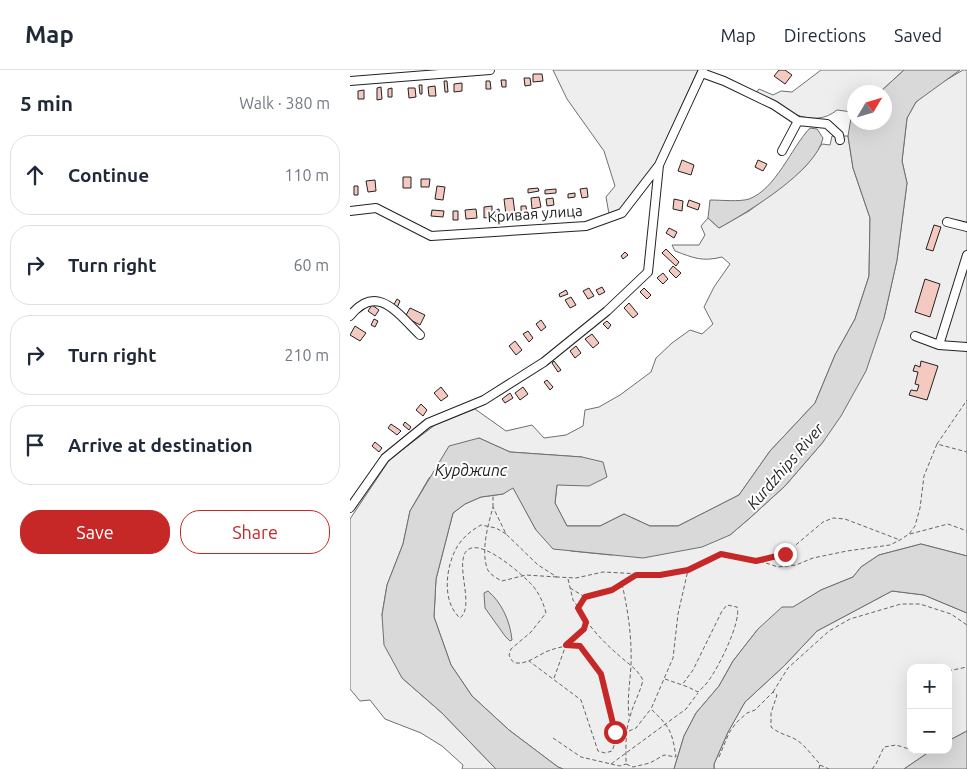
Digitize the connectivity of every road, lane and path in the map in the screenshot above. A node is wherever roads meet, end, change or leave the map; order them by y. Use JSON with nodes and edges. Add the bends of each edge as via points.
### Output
{"nodes":[{"id":1,"x":490,"y":70,"type":"edge"},
{"id":2,"x":703,"y":71,"type":"edge"},
{"id":3,"x":350,"y":80,"type":"edge"},
{"id":4,"x":798,"y":121,"type":"junction"},
{"id":5,"x":840,"y":140,"type":"dead end"},
{"id":6,"x":782,"y":151,"type":"dead end"},
{"id":7,"x":659,"y":165,"type":"junction"},
{"id":8,"x":350,"y":211,"type":"edge"},
{"id":9,"x":947,"y":222,"type":"dead end"},
{"id":10,"x":967,"y":227,"type":"edge"},
{"id":11,"x":966,"y":261,"type":"edge"},
{"id":12,"x":350,"y":316,"type":"edge"},
{"id":13,"x":420,"y":335,"type":"dead end"},
{"id":14,"x":915,"y":336,"type":"dead end"},
{"id":15,"x":965,"y":344,"type":"edge"},
{"id":16,"x":939,"y":345,"type":"junction"},
{"id":17,"x":967,"y":400,"type":"edge"},
{"id":18,"x":937,"y":444,"type":"junction"},
{"id":19,"x":966,"y":453,"type":"edge"},
{"id":20,"x":493,"y":496,"type":"dead end"},
{"id":21,"x":350,"y":508,"type":"edge"},
{"id":22,"x":493,"y":508,"type":"junction"},
{"id":23,"x":488,"y":525,"type":"junction"},
{"id":24,"x":967,"y":531,"type":"edge"},
{"id":25,"x":506,"y":534,"type":"junction"},
{"id":26,"x":909,"y":534,"type":"junction"},
{"id":27,"x":900,"y":540,"type":"junction"},
{"id":28,"x":486,"y":549,"type":"junction"},
{"id":29,"x":760,"y":560,"type":"junction"},
{"id":30,"x":688,"y":570,"type":"junction"},
{"id":31,"x":636,"y":575,"type":"junction"},
{"id":32,"x":522,"y":576,"type":"junction"},
{"id":33,"x":558,"y":577,"type":"junction"},
{"id":34,"x":567,"y":578,"type":"junction"},
{"id":35,"x":621,"y":582,"type":"junction"},
{"id":36,"x":570,"y":587,"type":"junction"},
{"id":37,"x":585,"y":597,"type":"junction"},
{"id":38,"x":578,"y":608,"type":"junction"},
{"id":39,"x":586,"y":622,"type":"junction"},
{"id":40,"x":967,"y":625,"type":"edge"},
{"id":41,"x":566,"y":645,"type":"junction"},
{"id":42,"x":529,"y":661,"type":"junction"},
{"id":43,"x":631,"y":664,"type":"junction"},
{"id":44,"x":967,"y":667,"type":"edge"},
{"id":45,"x":952,"y":670,"type":"edge"},
{"id":46,"x":554,"y":678,"type":"junction"},
{"id":47,"x":664,"y":679,"type":"junction"},
{"id":48,"x":682,"y":685,"type":"junction"},
{"id":49,"x":698,"y":692,"type":"junction"},
{"id":50,"x":773,"y":692,"type":"junction"},
{"id":51,"x":651,"y":709,"type":"junction"},
{"id":52,"x":629,"y":717,"type":"junction"},
{"id":53,"x":666,"y":724,"type":"junction"},
{"id":54,"x":628,"y":731,"type":"junction"},
{"id":55,"x":553,"y":738,"type":"dead end"},
{"id":56,"x":907,"y":748,"type":"edge"},
{"id":57,"x":626,"y":751,"type":"junction"},
{"id":58,"x":719,"y":757,"type":"dead end"},
{"id":59,"x":611,"y":764,"type":"junction"},
{"id":60,"x":626,"y":764,"type":"junction"},
{"id":61,"x":820,"y":764,"type":"junction"},
{"id":62,"x":819,"y":769,"type":"edge"},
{"id":63,"x":828,"y":769,"type":"edge"},
{"id":64,"x":872,"y":769,"type":"edge"}],
"edges":[{"from":1,"to":3,"type":"street"},
{"from":2,"to":4,"type":"street","via":[[774,105]]},
{"from":2,"to":7,"type":"street","name":"Кривая улица"},
{"from":4,"to":5,"type":"street","via":[[827,124]]},
{"from":4,"to":6,"type":"street"},
{"from":7,"to":8,"type":"street","name":"Кривая улица","via":[[622,213],[586,226],[431,236],[376,208]]},
{"from":7,"to":21,"type":"street","via":[[648,272],[607,311],[544,362],[484,400],[428,423],[385,458]]},
{"from":9,"to":10,"type":"street"},
{"from":11,"to":16,"type":"street"},
{"from":12,"to":13,"type":"street","via":[[363,302],[383,301]]},
{"from":14,"to":16,"type":"street"},
{"from":15,"to":16,"type":"street"},
{"from":17,"to":18,"type":"path"},
{"from":18,"to":19,"type":"path"},
{"from":18,"to":26,"type":"path","via":[[924,476],[915,526]]},
{"from":20,"to":22,"type":"path"},
{"from":22,"to":23,"type":"path"},
{"from":22,"to":25,"type":"path"},
{"from":23,"to":25,"type":"path"},
{"from":23,"to":28,"type":"path"},
{"from":23,"to":28,"type":"path","via":[[481,525],[464,538],[450,562],[448,590],[455,613],[460,618],[466,607],[464,554],[477,548]]},
{"from":24,"to":26,"type":"path","via":[[948,524]]},
{"from":25,"to":33,"type":"path","via":[[538,566]]},
{"from":26,"to":27,"type":"path"},
{"from":27,"to":29,"type":"path","via":[[890,545],[813,558],[796,565],[778,567]]},
{"from":27,"to":29,"type":"path","via":[[845,519],[833,518],[823,522],[785,554]]},
{"from":28,"to":32,"type":"path"},
{"from":28,"to":32,"type":"path","via":[[487,569],[494,576],[502,581]]},
{"from":29,"to":30,"type":"path","via":[[721,554]]},
{"from":30,"to":31,"type":"path"},
{"from":30,"to":47,"type":"path","via":[[673,658]]},
{"from":31,"to":34,"type":"path","via":[[603,572]]},
{"from":31,"to":35,"type":"path"},
{"from":32,"to":33,"type":"path"},
{"from":32,"to":42,"type":"path","via":[[542,599],[546,613],[511,649],[509,655],[513,662]]},
{"from":33,"to":34,"type":"path"},
{"from":34,"to":36,"type":"path"},
{"from":35,"to":37,"type":"path","via":[[612,590]]},
{"from":35,"to":43,"type":"path","via":[[629,625]]},
{"from":36,"to":37,"type":"path"},
{"from":36,"to":38,"type":"path"},
{"from":37,"to":38,"type":"path"},
{"from":38,"to":39,"type":"path"},
{"from":39,"to":41,"type":"path","via":[[584,629]]},
{"from":39,"to":43,"type":"path"},
{"from":40,"to":50,"type":"path","via":[[951,614],[920,604],[901,604],[850,619],[829,631],[788,668]]},
{"from":41,"to":42,"type":"path"},
{"from":41,"to":46,"type":"path"},
{"from":41,"to":46,"type":"path","via":[[580,646],[601,674],[615,732],[616,743],[612,751],[605,754],[598,751],[581,700]]},
{"from":42,"to":46,"type":"path"},
{"from":43,"to":52,"type":"path"},
{"from":43,"to":52,"type":"path","via":[[643,680]]},
{"from":44,"to":45,"type":"path"},
{"from":47,"to":48,"type":"path"},
{"from":47,"to":51,"type":"path"},
{"from":48,"to":49,"type":"path"},
{"from":48,"to":49,"type":"path","via":[[693,670],[722,611],[727,605],[738,607],[730,640],[709,681]]},
{"from":49,"to":53,"type":"path","via":[[686,709]]},
{"from":50,"to":58,"type":"path","via":[[756,710],[736,723]]},
{"from":50,"to":61,"type":"path","via":[[777,695],[770,713],[771,728],[794,738]]},
{"from":51,"to":53,"type":"path"},
{"from":51,"to":54,"type":"path","via":[[636,728]]},
{"from":52,"to":54,"type":"path"},
{"from":53,"to":57,"type":"path"},
{"from":53,"to":60,"type":"path","via":[[676,757],[664,755],[633,767]]},
{"from":54,"to":57,"type":"path"},
{"from":55,"to":59,"type":"path","via":[[581,757]]},
{"from":56,"to":64,"type":"path","via":[[896,745],[884,747]]},
{"from":57,"to":59,"type":"path"},
{"from":57,"to":60,"type":"path"},
{"from":59,"to":60,"type":"path"},
{"from":61,"to":62,"type":"path"},
{"from":61,"to":63,"type":"path"}]}
